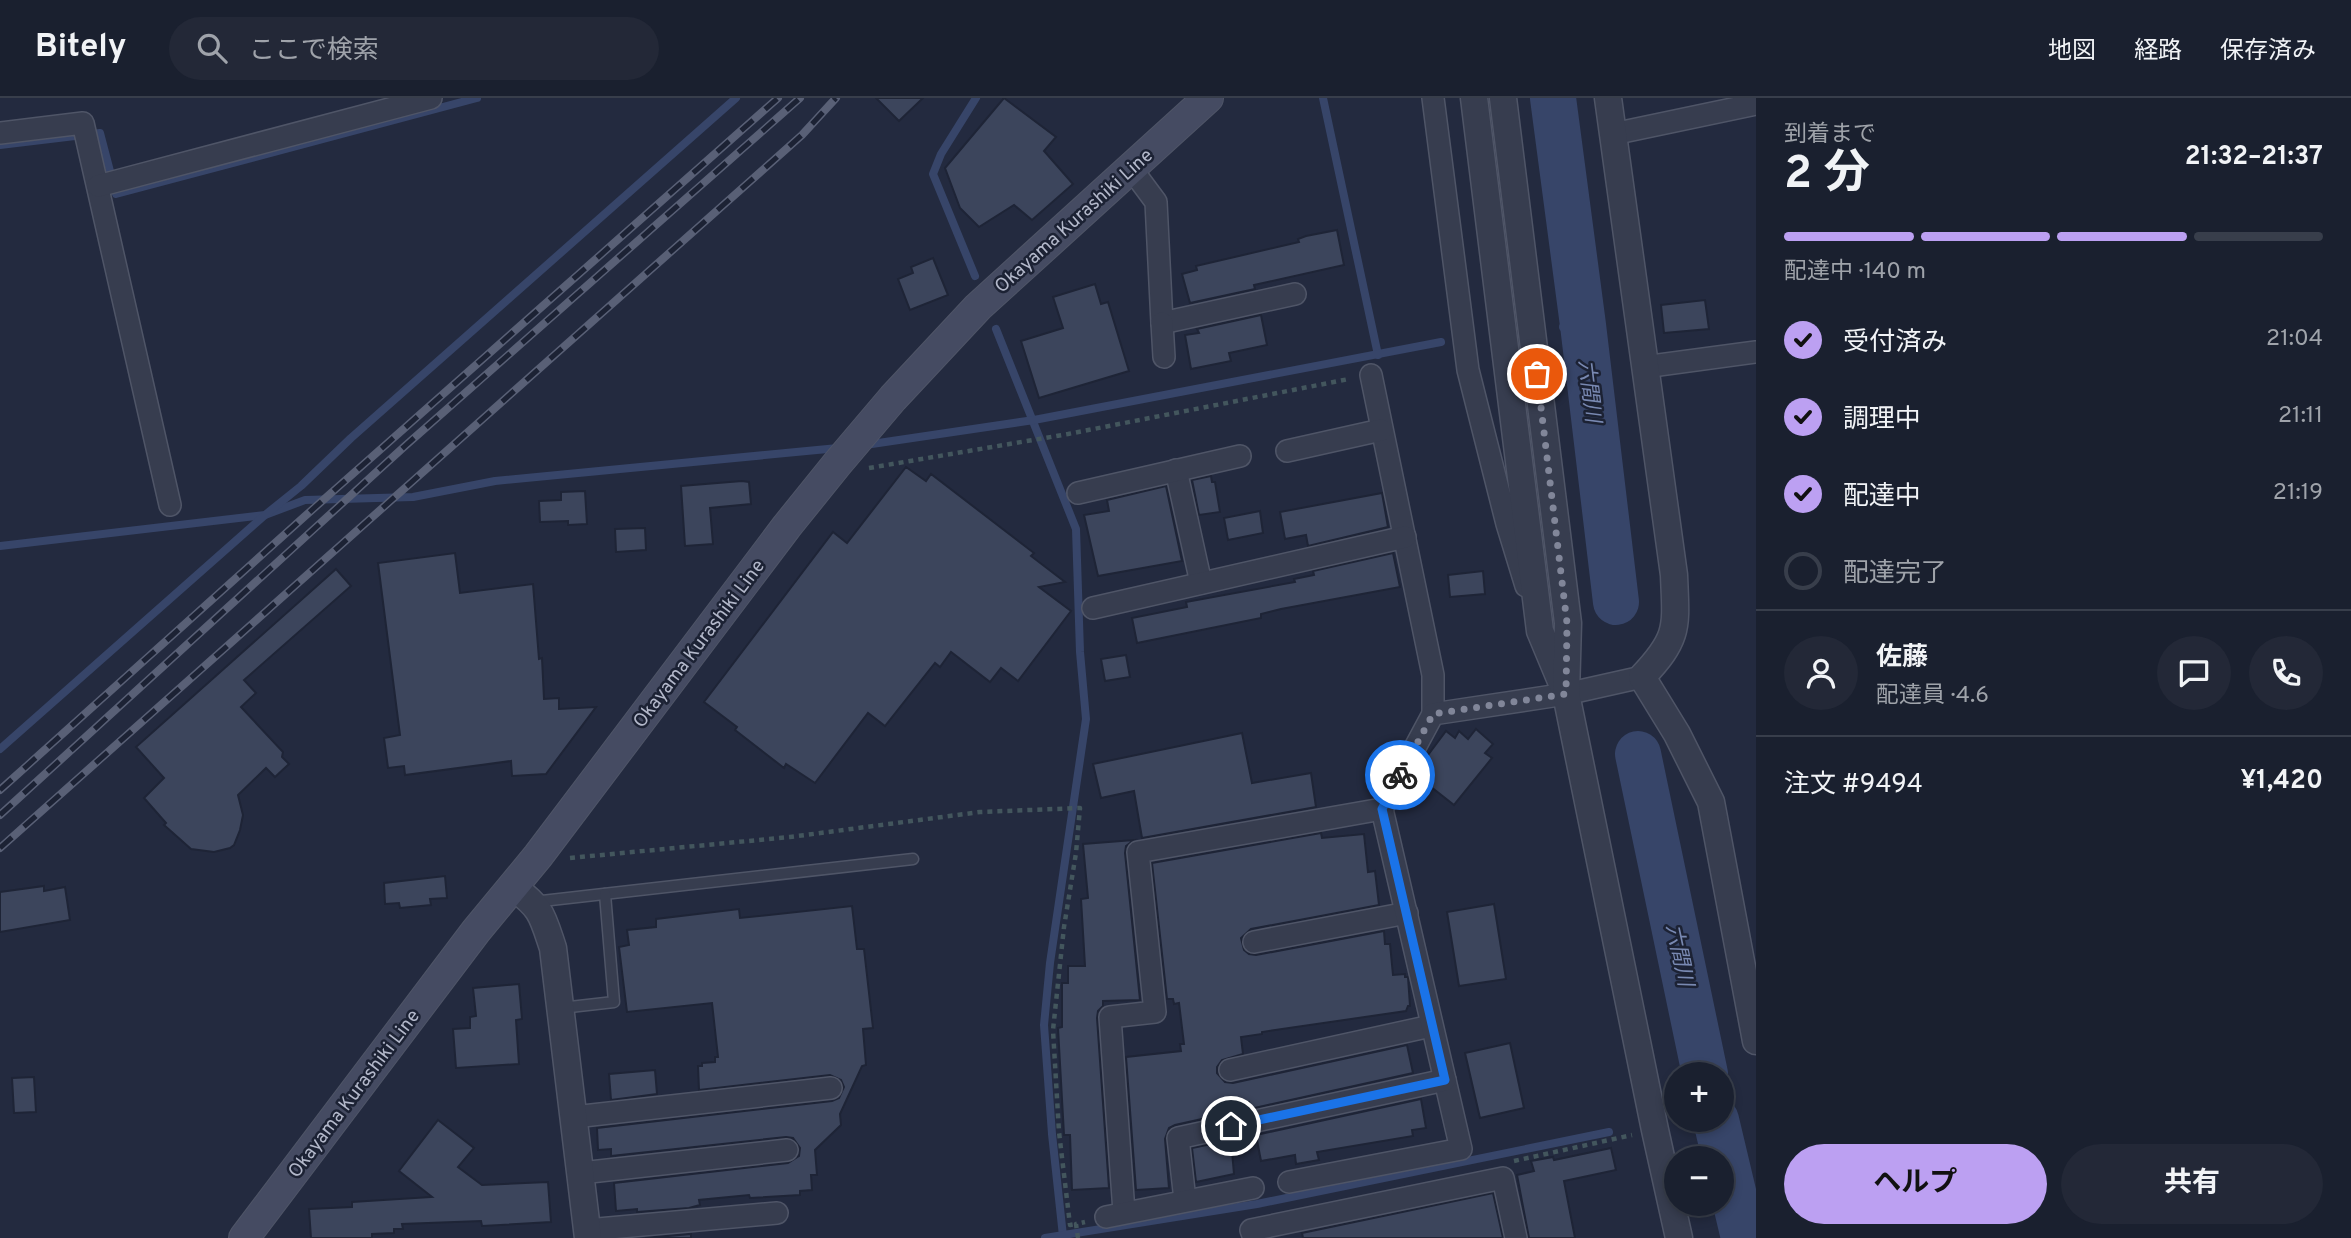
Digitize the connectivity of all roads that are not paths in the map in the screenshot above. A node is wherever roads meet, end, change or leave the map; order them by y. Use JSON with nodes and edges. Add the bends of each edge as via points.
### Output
{"nodes":[{"id":1,"x":431,"y":98,"type":"edge"},
{"id":2,"x":1208,"y":98,"type":"edge"},
{"id":3,"x":1433,"y":98,"type":"edge"},
{"id":4,"x":1475,"y":98,"type":"edge"},
{"id":5,"x":1503,"y":98,"type":"edge"},
{"id":6,"x":1608,"y":98,"type":"edge"},
{"id":7,"x":1756,"y":104,"type":"edge"},
{"id":8,"x":0,"y":133,"type":"edge"},
{"id":9,"x":1613,"y":134,"type":"junction"},
{"id":10,"x":1130,"y":167,"type":"junction"},
{"id":11,"x":108,"y":184,"type":"junction"},
{"id":12,"x":1295,"y":294,"type":"dead end"},
{"id":13,"x":1162,"y":323,"type":"junction"},
{"id":14,"x":1756,"y":352,"type":"edge"},
{"id":15,"x":1164,"y":357,"type":"dead end"},
{"id":16,"x":1644,"y":367,"type":"junction"},
{"id":17,"x":1371,"y":375,"type":"road end"},
{"id":18,"x":1381,"y":430,"type":"junction"},
{"id":19,"x":1287,"y":451,"type":"dead end"},
{"id":20,"x":1240,"y":456,"type":"dead end"},
{"id":21,"x":1176,"y":470,"type":"junction"},
{"id":22,"x":1078,"y":493,"type":"dead end"},
{"id":23,"x":170,"y":505,"type":"dead end"},
{"id":24,"x":1405,"y":537,"type":"junction"},
{"id":25,"x":1200,"y":583,"type":"junction"},
{"id":26,"x":1093,"y":608,"type":"dead end"},
{"id":27,"x":1540,"y":631,"type":"junction"},
{"id":28,"x":1642,"y":677,"type":"junction"},
{"id":29,"x":1566,"y":694,"type":"junction"},
{"id":30,"x":1433,"y":714,"type":"junction"},
{"id":31,"x":1382,"y":809,"type":"junction"},
{"id":32,"x":913,"y":859,"type":"dead end"},
{"id":33,"x":605,"y":894,"type":"junction"},
{"id":34,"x":523,"y":895,"type":"junction"},
{"id":35,"x":1407,"y":912,"type":"junction"},
{"id":36,"x":1254,"y":942,"type":"dead end"},
{"id":37,"x":560,"y":1008,"type":"junction"},
{"id":38,"x":1431,"y":1026,"type":"junction"},
{"id":39,"x":1756,"y":1041,"type":"edge"},
{"id":40,"x":1230,"y":1070,"type":"dead end"},
{"id":41,"x":1445,"y":1080,"type":"junction"},
{"id":42,"x":831,"y":1088,"type":"dead end"},
{"id":43,"x":574,"y":1117,"type":"junction"},
{"id":44,"x":787,"y":1150,"type":"dead end"},
{"id":45,"x":580,"y":1173,"type":"junction"},
{"id":46,"x":1289,"y":1182,"type":"dead end"},
{"id":47,"x":1253,"y":1188,"type":"dead end"},
{"id":48,"x":1185,"y":1200,"type":"junction"},
{"id":49,"x":777,"y":1213,"type":"dead end"},
{"id":50,"x":587,"y":1234,"type":"edge"},
{"id":51,"x":244,"y":1238,"type":"edge"},
{"id":52,"x":1254,"y":1238,"type":"edge"},
{"id":53,"x":1516,"y":1238,"type":"edge"},
{"id":54,"x":1679,"y":1238,"type":"edge"}],
"edges":[{"from":1,"to":11,"type":"street"},
{"from":2,"to":10,"type":"main road","name":"Okayama Kurashiki Line"},
{"from":3,"to":27,"type":"street","via":[[1468,370]]},
{"from":4,"to":27,"type":"street"},
{"from":5,"to":29,"type":"street","via":[[1567,623]]},
{"from":6,"to":9,"type":"street"},
{"from":7,"to":9,"type":"street"},
{"from":8,"to":11,"type":"street","via":[[83,123]]},
{"from":9,"to":16,"type":"street"},
{"from":10,"to":13,"type":"street","via":[[1156,202]]},
{"from":10,"to":34,"type":"main road","name":"Okayama Kurashiki Line","via":[[978,307],[832,469],[786,526]]},
{"from":11,"to":23,"type":"street"},
{"from":12,"to":13,"type":"street"},
{"from":13,"to":15,"type":"street"},
{"from":14,"to":16,"type":"street"},
{"from":16,"to":28,"type":"street","via":[[1676,615],[1674,636]]},
{"from":17,"to":18,"type":"street"},
{"from":18,"to":19,"type":"street"},
{"from":18,"to":24,"type":"street"},
{"from":20,"to":21,"type":"street"},
{"from":21,"to":22,"type":"street"},
{"from":21,"to":25,"type":"street"},
{"from":24,"to":25,"type":"street"},
{"from":24,"to":30,"type":"street","via":[[1433,676]]},
{"from":25,"to":26,"type":"street"},
{"from":27,"to":29,"type":"street"},
{"from":28,"to":29,"type":"street"},
{"from":28,"to":39,"type":"street","via":[[1711,802]]},
{"from":29,"to":30,"type":"street"},
{"from":29,"to":54,"type":"street"},
{"from":30,"to":31,"type":"street"},
{"from":31,"to":35,"type":"street"},
{"from":31,"to":48,"type":"street","via":[[1138,852],[1154,1012],[1110,1017],[1115,1215]]},
{"from":32,"to":33,"type":"lane"},
{"from":33,"to":34,"type":"lane"},
{"from":33,"to":37,"type":"lane","via":[[614,1002]]},
{"from":34,"to":37,"type":"street","via":[[541,912],[553,948]]},
{"from":34,"to":51,"type":"main road","name":"Okayama Kurashiki Line","via":[[476,931]]},
{"from":35,"to":36,"type":"street"},
{"from":35,"to":38,"type":"street"},
{"from":37,"to":43,"type":"street"},
{"from":38,"to":40,"type":"street"},
{"from":38,"to":41,"type":"street"},
{"from":41,"to":46,"type":"street","via":[[1461,1149]]},
{"from":41,"to":48,"type":"street","via":[[1178,1138]]},
{"from":42,"to":43,"type":"street"},
{"from":43,"to":45,"type":"street"},
{"from":44,"to":45,"type":"street"},
{"from":45,"to":50,"type":"street"},
{"from":47,"to":48,"type":"street"},
{"from":49,"to":50,"type":"street"},
{"from":52,"to":53,"type":"street","via":[[1251,1230],[1503,1178]]}]}
